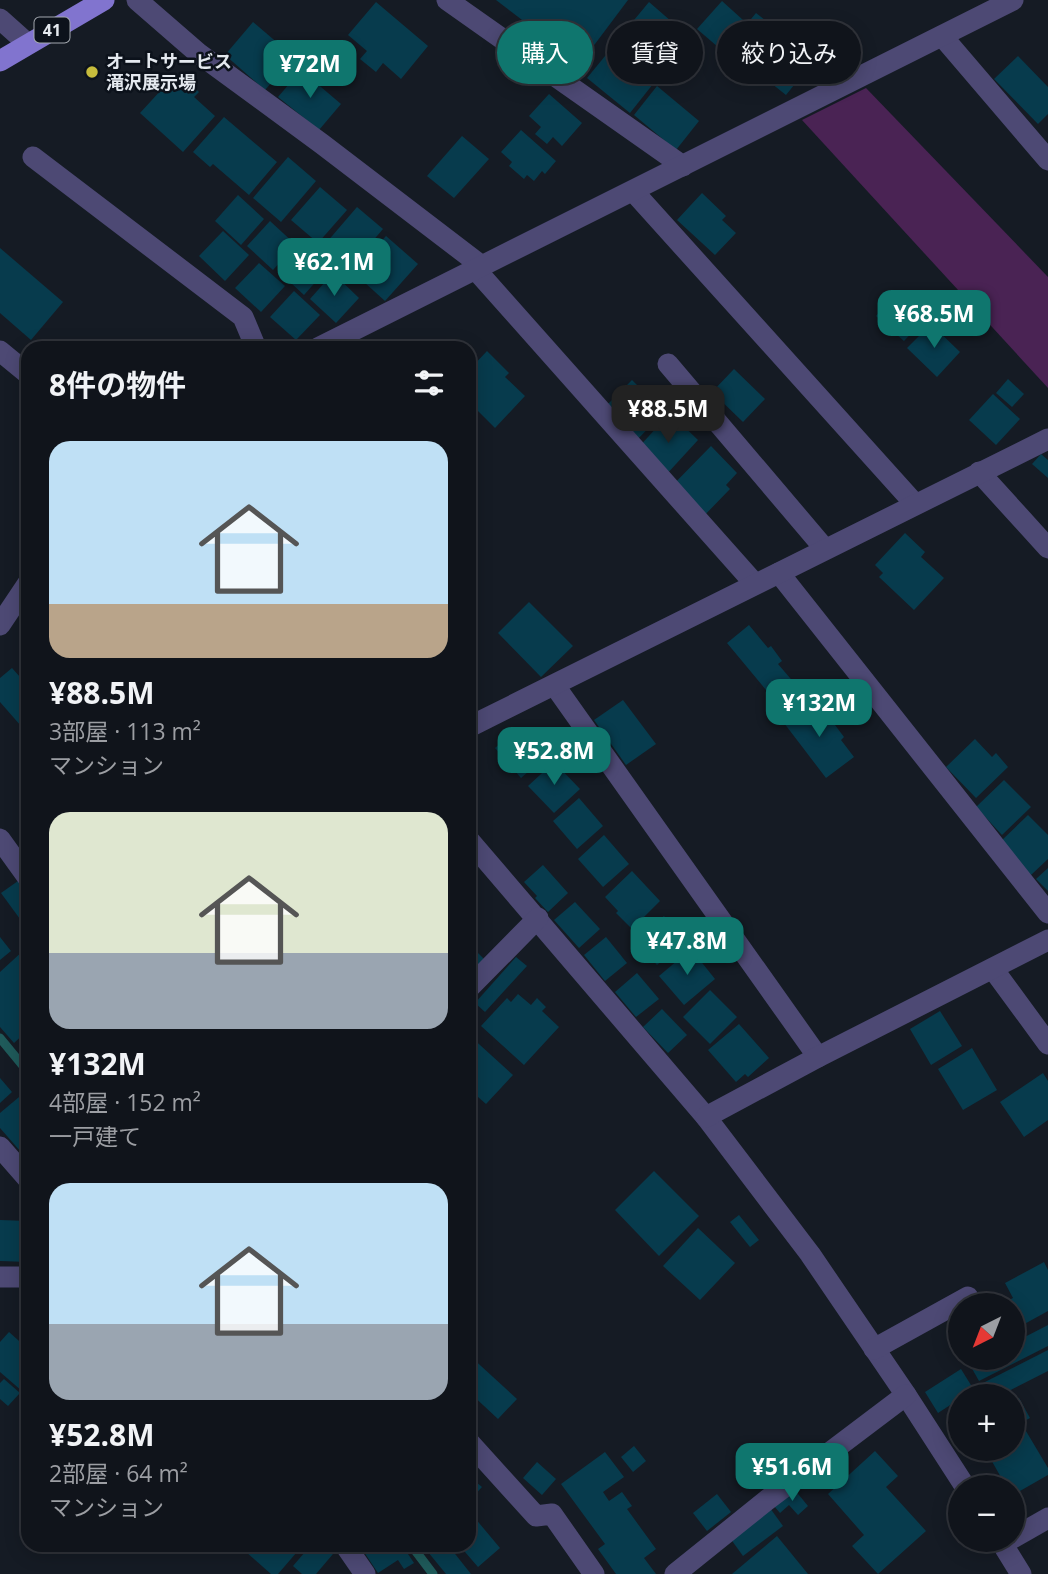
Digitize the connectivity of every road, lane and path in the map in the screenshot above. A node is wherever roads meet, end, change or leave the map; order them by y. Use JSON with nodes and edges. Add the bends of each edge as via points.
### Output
{"nodes":[{"id":1,"x":104,"y":0,"type":"edge"},
{"id":2,"x":137,"y":0,"type":"edge"},
{"id":3,"x":447,"y":0,"type":"edge"},
{"id":4,"x":1013,"y":0,"type":"edge"},
{"id":5,"x":0,"y":19,"type":"edge"},
{"id":6,"x":942,"y":36,"type":"junction"},
{"id":7,"x":28,"y":44,"type":"junction"},
{"id":8,"x":0,"y":61,"type":"edge"},
{"id":9,"x":33,"y":157,"type":"dead end"},
{"id":10,"x":1048,"y":160,"type":"edge"},
{"id":11,"x":683,"y":166,"type":"junction"},
{"id":12,"x":633,"y":191,"type":"junction"},
{"id":13,"x":480,"y":268,"type":"junction"},
{"id":14,"x":253,"y":341,"type":"edge"},
{"id":15,"x":331,"y":341,"type":"edge"},
{"id":16,"x":0,"y":351,"type":"edge"},
{"id":17,"x":667,"y":365,"type":"dead end"},
{"id":18,"x":21,"y":368,"type":"edge"},
{"id":19,"x":1048,"y":439,"type":"edge"},
{"id":20,"x":979,"y":472,"type":"junction"},
{"id":21,"x":915,"y":504,"type":"junction"},
{"id":22,"x":1048,"y":548,"type":"edge"},
{"id":23,"x":825,"y":550,"type":"junction"},
{"id":24,"x":779,"y":573,"type":"junction"},
{"id":25,"x":755,"y":584,"type":"junction"},
{"id":26,"x":21,"y":594,"type":"edge"},
{"id":27,"x":0,"y":625,"type":"edge"},
{"id":28,"x":555,"y":686,"type":"junction"},
{"id":29,"x":476,"y":724,"type":"edge"},
{"id":30,"x":0,"y":839,"type":"edge"},
{"id":31,"x":476,"y":848,"type":"edge"},
{"id":32,"x":21,"y":868,"type":"edge"},
{"id":33,"x":1048,"y":913,"type":"edge"},
{"id":34,"x":538,"y":918,"type":"junction"},
{"id":35,"x":1048,"y":940,"type":"edge"},
{"id":36,"x":993,"y":969,"type":"junction"},
{"id":37,"x":476,"y":981,"type":"edge"},
{"id":38,"x":1048,"y":1044,"type":"edge"},
{"id":39,"x":818,"y":1057,"type":"junction"},
{"id":40,"x":706,"y":1117,"type":"junction"},
{"id":41,"x":0,"y":1147,"type":"edge"},
{"id":42,"x":21,"y":1172,"type":"edge"},
{"id":43,"x":0,"y":1277,"type":"edge"},
{"id":44,"x":21,"y":1277,"type":"edge"},
{"id":45,"x":948,"y":1308,"type":"edge"},
{"id":46,"x":874,"y":1349,"type":"junction"},
{"id":47,"x":906,"y":1395,"type":"junction"},
{"id":48,"x":476,"y":1450,"type":"edge"},
{"id":49,"x":957,"y":1475,"type":"edge"},
{"id":50,"x":1048,"y":1518,"type":"edge"},
{"id":51,"x":1025,"y":1530,"type":"edge"},
{"id":52,"x":350,"y":1552,"type":"edge"},
{"id":53,"x":1011,"y":1552,"type":"edge"},
{"id":54,"x":365,"y":1574,"type":"edge"},
{"id":55,"x":594,"y":1574,"type":"edge"},
{"id":56,"x":675,"y":1574,"type":"edge"},
{"id":57,"x":1021,"y":1574,"type":"edge"}],
"edges":[{"from":1,"to":7,"type":"main road","number":"41"},
{"from":2,"to":13,"type":"street","via":[[198,54]]},
{"from":3,"to":11,"type":"street"},
{"from":4,"to":6,"type":"street"},
{"from":5,"to":7,"type":"street"},
{"from":6,"to":10,"type":"street"},
{"from":6,"to":11,"type":"street"},
{"from":7,"to":8,"type":"main road","number":"41"},
{"from":9,"to":14,"type":"street","via":[[243,317]]},
{"from":11,"to":12,"type":"street"},
{"from":12,"to":13,"type":"street"},
{"from":12,"to":21,"type":"street"},
{"from":13,"to":15,"type":"street"},
{"from":13,"to":25,"type":"street"},
{"from":16,"to":18,"type":"street"},
{"from":17,"to":23,"type":"street"},
{"from":19,"to":20,"type":"street"},
{"from":20,"to":21,"type":"street"},
{"from":20,"to":22,"type":"street"},
{"from":21,"to":23,"type":"street"},
{"from":23,"to":24,"type":"street"},
{"from":24,"to":25,"type":"street"},
{"from":24,"to":33,"type":"street"},
{"from":25,"to":28,"type":"street"},
{"from":26,"to":27,"type":"street"},
{"from":28,"to":29,"type":"street"},
{"from":28,"to":39,"type":"street"},
{"from":30,"to":32,"type":"street"},
{"from":31,"to":34,"type":"street"},
{"from":34,"to":37,"type":"street"},
{"from":34,"to":40,"type":"street"},
{"from":35,"to":36,"type":"street"},
{"from":36,"to":38,"type":"street"},
{"from":36,"to":39,"type":"street"},
{"from":39,"to":40,"type":"street"},
{"from":40,"to":46,"type":"street","via":[[810,1254]]},
{"from":41,"to":42,"type":"street"},
{"from":43,"to":44,"type":"street"},
{"from":45,"to":46,"type":"street"},
{"from":46,"to":47,"type":"street"},
{"from":47,"to":49,"type":"street"},
{"from":47,"to":56,"type":"street"},
{"from":48,"to":55,"type":"street","via":[[536,1516],[552,1514]]},
{"from":50,"to":51,"type":"street"},
{"from":52,"to":54,"type":"street"},
{"from":53,"to":57,"type":"street"}]}
